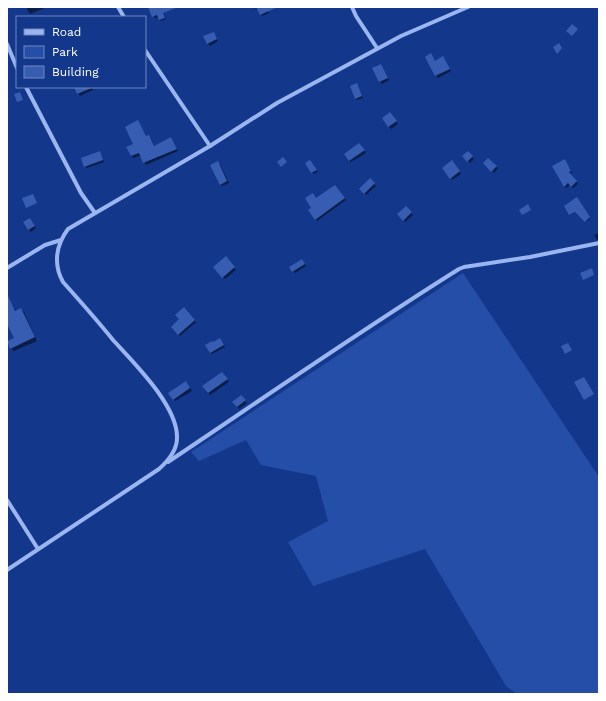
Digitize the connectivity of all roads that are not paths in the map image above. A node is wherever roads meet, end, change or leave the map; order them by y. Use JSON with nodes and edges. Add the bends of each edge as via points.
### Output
{"nodes":[{"id":1,"x":118,"y":7,"type":"edge"},
{"id":2,"x":352,"y":7,"type":"edge"},
{"id":3,"x":468,"y":7,"type":"edge"},
{"id":4,"x":123,"y":16,"type":"edge"},
{"id":5,"x":7,"y":44,"type":"edge"},
{"id":6,"x":377,"y":48,"type":"junction"},
{"id":7,"x":146,"y":51,"type":"edge"},
{"id":8,"x":16,"y":66,"type":"edge"},
{"id":9,"x":27,"y":88,"type":"edge"},
{"id":10,"x":210,"y":146,"type":"junction"},
{"id":11,"x":95,"y":213,"type":"junction"},
{"id":12,"x":61,"y":240,"type":"junction"},
{"id":13,"x":599,"y":243,"type":"edge"},
{"id":14,"x":7,"y":268,"type":"edge"},
{"id":15,"x":163,"y":465,"type":"junction"},
{"id":16,"x":7,"y":500,"type":"edge"},
{"id":17,"x":38,"y":549,"type":"junction"},
{"id":18,"x":7,"y":570,"type":"edge"}],
"edges":[{"from":1,"to":4,"type":"street"},
{"from":2,"to":6,"type":"street"},
{"from":3,"to":6,"type":"street"},
{"from":5,"to":8,"type":"street"},
{"from":6,"to":10,"type":"street","via":[[277,103]]},
{"from":7,"to":10,"type":"street"},
{"from":9,"to":11,"type":"street","via":[[81,193]]},
{"from":10,"to":11,"type":"street"},
{"from":11,"to":12,"type":"street","via":[[68,229]]},
{"from":12,"to":14,"type":"street","via":[[45,245]]},
{"from":12,"to":15,"type":"street","via":[[56,261],[63,282],[143,374],[171,413],[177,439],[175,449]]},
{"from":13,"to":15,"type":"street","via":[[464,267],[334,350]]},
{"from":15,"to":17,"type":"street"},
{"from":16,"to":17,"type":"street"},
{"from":17,"to":18,"type":"street"}]}
